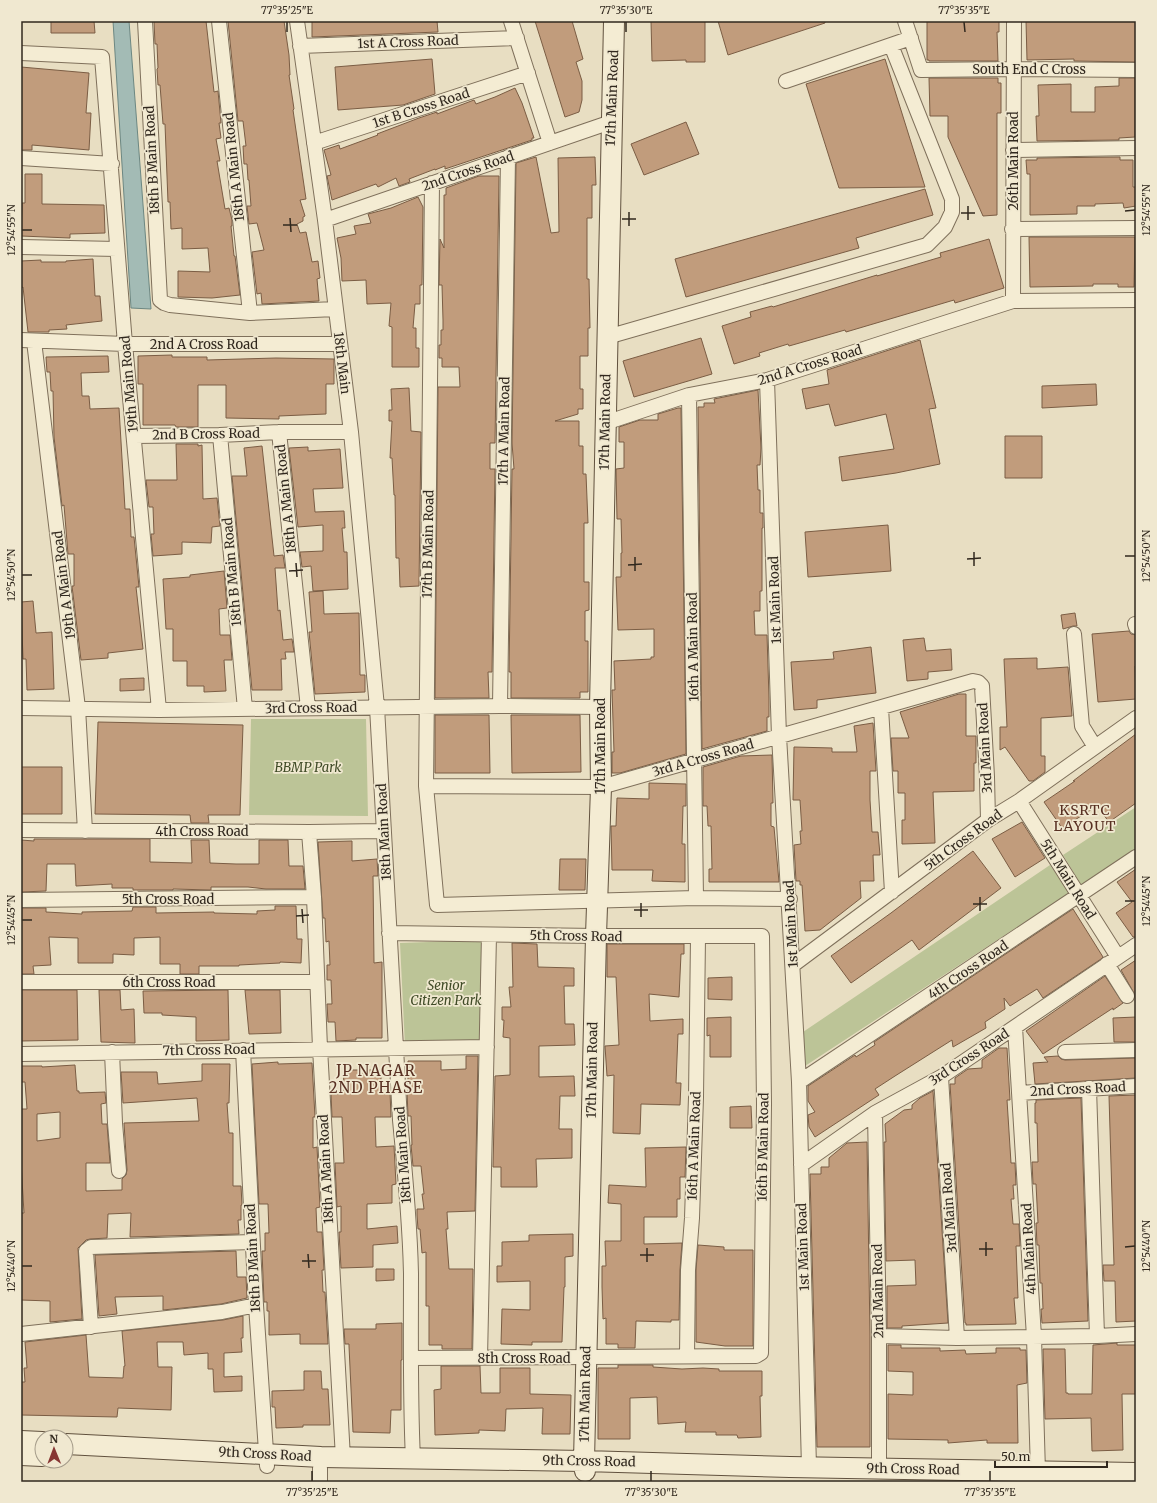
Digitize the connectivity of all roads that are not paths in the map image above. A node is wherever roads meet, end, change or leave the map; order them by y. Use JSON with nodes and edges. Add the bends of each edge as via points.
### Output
{"nodes":[{"id":1,"x":145,"y":21,"type":"edge"},
{"id":2,"x":219,"y":21,"type":"edge"},
{"id":3,"x":297,"y":21,"type":"edge"},
{"id":4,"x":511,"y":21,"type":"edge"},
{"id":5,"x":614,"y":21,"type":"edge"},
{"id":6,"x":905,"y":21,"type":"edge"},
{"id":7,"x":1014,"y":21,"type":"edge"},
{"id":8,"x":516,"y":38,"type":"junction"},
{"id":9,"x":911,"y":38,"type":"junction"},
{"id":10,"x":892,"y":45,"type":"junction"},
{"id":11,"x":300,"y":46,"type":"junction"},
{"id":12,"x":21,"y":53,"type":"edge"},
{"id":13,"x":1014,"y":69,"type":"junction"},
{"id":14,"x":1136,"y":70,"type":"edge"},
{"id":15,"x":528,"y":73,"type":"junction"},
{"id":16,"x":786,"y":82,"type":"dead end"},
{"id":17,"x":611,"y":122,"type":"junction"},
{"id":18,"x":314,"y":143,"type":"junction"},
{"id":19,"x":550,"y":143,"type":"junction"},
{"id":20,"x":1136,"y":148,"type":"edge"},
{"id":21,"x":1013,"y":150,"type":"junction"},
{"id":22,"x":508,"y":157,"type":"junction"},
{"id":23,"x":21,"y":158,"type":"edge"},
{"id":24,"x":112,"y":164,"type":"junction"},
{"id":25,"x":432,"y":183,"type":"junction"},
{"id":26,"x":325,"y":220,"type":"junction"},
{"id":27,"x":1136,"y":228,"type":"edge"},
{"id":28,"x":1012,"y":229,"type":"junction"},
{"id":29,"x":21,"y":247,"type":"edge"},
{"id":30,"x":117,"y":248,"type":"junction"},
{"id":31,"x":1136,"y":300,"type":"edge"},
{"id":32,"x":1013,"y":301,"type":"junction"},
{"id":33,"x":335,"y":309,"type":"junction"},
{"id":34,"x":250,"y":313,"type":"junction"},
{"id":35,"x":607,"y":337,"type":"junction"},
{"id":36,"x":28,"y":341,"type":"edge"},
{"id":37,"x":125,"y":344,"type":"junction"},
{"id":38,"x":340,"y":344,"type":"junction"},
{"id":39,"x":767,"y":380,"type":"junction"},
{"id":40,"x":689,"y":395,"type":"junction"},
{"id":41,"x":605,"y":423,"type":"junction"},
{"id":42,"x":279,"y":432,"type":"junction"},
{"id":43,"x":351,"y":432,"type":"junction"},
{"id":44,"x":220,"y":435,"type":"junction"},
{"id":45,"x":134,"y":436,"type":"junction"},
{"id":46,"x":1074,"y":634,"type":"dead end"},
{"id":47,"x":973,"y":681,"type":"joint"},
{"id":48,"x":500,"y":706,"type":"junction"},
{"id":49,"x":377,"y":707,"type":"junction"},
{"id":50,"x":426,"y":707,"type":"junction"},
{"id":51,"x":600,"y":707,"type":"junction"},
{"id":52,"x":21,"y":708,"type":"edge"},
{"id":53,"x":78,"y":708,"type":"junction"},
{"id":54,"x":308,"y":708,"type":"junction"},
{"id":55,"x":881,"y":708,"type":"junction"},
{"id":56,"x":245,"y":709,"type":"junction"},
{"id":57,"x":159,"y":710,"type":"junction"},
{"id":58,"x":1136,"y":718,"type":"edge"},
{"id":59,"x":779,"y":736,"type":"junction"},
{"id":60,"x":1095,"y":747,"type":"junction"},
{"id":61,"x":695,"y":760,"type":"junction"},
{"id":62,"x":426,"y":786,"type":"junction"},
{"id":63,"x":601,"y":787,"type":"junction"},
{"id":64,"x":1019,"y":801,"type":"junction"},
{"id":65,"x":988,"y":820,"type":"junction"},
{"id":66,"x":21,"y":830,"type":"edge"},
{"id":67,"x":85,"y":831,"type":"junction"},
{"id":68,"x":383,"y":831,"type":"junction"},
{"id":69,"x":309,"y":832,"type":"junction"},
{"id":70,"x":1136,"y":857,"type":"edge"},
{"id":71,"x":892,"y":892,"type":"junction"},
{"id":72,"x":1079,"y":896,"type":"junction"},
{"id":73,"x":314,"y":898,"type":"junction"},
{"id":74,"x":696,"y":898,"type":"junction"},
{"id":75,"x":790,"y":899,"type":"junction"},
{"id":76,"x":21,"y":900,"type":"edge"},
{"id":77,"x":597,"y":900,"type":"junction"},
{"id":78,"x":389,"y":933,"type":"junction"},
{"id":79,"x":489,"y":935,"type":"junction"},
{"id":80,"x":596,"y":936,"type":"junction"},
{"id":81,"x":762,"y":936,"type":"joint"},
{"id":82,"x":698,"y":937,"type":"junction"},
{"id":83,"x":1136,"y":945,"type":"edge"},
{"id":84,"x":1112,"y":961,"type":"junction"},
{"id":85,"x":793,"y":966,"type":"junction"},
{"id":86,"x":21,"y":982,"type":"edge"},
{"id":87,"x":316,"y":982,"type":"junction"},
{"id":88,"x":1127,"y":996,"type":"dead end"},
{"id":89,"x":1015,"y":1027,"type":"junction"},
{"id":90,"x":487,"y":1047,"type":"junction"},
{"id":91,"x":320,"y":1048,"type":"junction"},
{"id":92,"x":397,"y":1048,"type":"junction"},
{"id":93,"x":243,"y":1050,"type":"junction"},
{"id":94,"x":1136,"y":1050,"type":"edge"},
{"id":95,"x":112,"y":1052,"type":"junction"},
{"id":96,"x":1065,"y":1052,"type":"dead end"},
{"id":97,"x":21,"y":1054,"type":"edge"},
{"id":98,"x":941,"y":1078,"type":"junction"},
{"id":99,"x":799,"y":1082,"type":"junction"},
{"id":100,"x":1136,"y":1086,"type":"edge"},
{"id":101,"x":1089,"y":1088,"type":"junction"},
{"id":102,"x":1019,"y":1092,"type":"junction"},
{"id":103,"x":876,"y":1113,"type":"junction"},
{"id":104,"x":801,"y":1166,"type":"junction"},
{"id":105,"x":119,"y":1171,"type":"dead end"},
{"id":106,"x":252,"y":1242,"type":"junction"},
{"id":107,"x":256,"y":1305,"type":"junction"},
{"id":108,"x":91,"y":1327,"type":"junction"},
{"id":109,"x":21,"y":1334,"type":"edge"},
{"id":110,"x":1136,"y":1334,"type":"edge"},
{"id":111,"x":879,"y":1336,"type":"junction"},
{"id":112,"x":1097,"y":1336,"type":"junction"},
{"id":113,"x":1034,"y":1337,"type":"junction"},
{"id":114,"x":957,"y":1338,"type":"junction"},
{"id":115,"x":687,"y":1356,"type":"junction"},
{"id":116,"x":756,"y":1356,"type":"joint"},
{"id":117,"x":411,"y":1358,"type":"junction"},
{"id":118,"x":480,"y":1358,"type":"junction"},
{"id":119,"x":585,"y":1358,"type":"junction"},
{"id":120,"x":21,"y":1441,"type":"edge"},
{"id":121,"x":34,"y":1442,"type":"edge"},
{"id":122,"x":74,"y":1445,"type":"edge"},
{"id":123,"x":21,"y":1455,"type":"edge"},
{"id":124,"x":34,"y":1456,"type":"edge"},
{"id":125,"x":74,"y":1457,"type":"edge"},
{"id":126,"x":342,"y":1458,"type":"junction"},
{"id":127,"x":413,"y":1459,"type":"junction"},
{"id":128,"x":267,"y":1461,"type":"junction"},
{"id":129,"x":584,"y":1466,"type":"junction"},
{"id":130,"x":809,"y":1467,"type":"junction"},
{"id":131,"x":879,"y":1468,"type":"junction"},
{"id":132,"x":1038,"y":1472,"type":"junction"},
{"id":133,"x":1136,"y":1473,"type":"edge"},
{"id":134,"x":320,"y":1475,"type":"edge"},
{"id":135,"x":715,"y":1479,"type":"edge"},
{"id":136,"x":977,"y":1482,"type":"edge"}],
"edges":[{"from":1,"to":34,"type":"street","name":"18th B Main Road","via":[[160,300],[170,305]]},
{"from":2,"to":34,"type":"street","name":"18th A Main Road"},
{"from":3,"to":11,"type":"street","name":"18th Main"},
{"from":4,"to":8,"type":"street"},
{"from":5,"to":17,"type":"main road","name":"17th Main Road"},
{"from":6,"to":9,"type":"street"},
{"from":7,"to":13,"type":"street","name":"26th Main Road"},
{"from":8,"to":11,"type":"street","name":"1st A Cross Road"},
{"from":8,"to":15,"type":"street"},
{"from":9,"to":10,"type":"street"},
{"from":9,"to":13,"type":"street","name":"South End C Cross","via":[[921,70]]},
{"from":10,"to":16,"type":"street"},
{"from":10,"to":35,"type":"street","via":[[952,199],[952,212],[945,227],[927,245]]},
{"from":11,"to":18,"type":"street","name":"18th Main"},
{"from":12,"to":24,"type":"street","name":"19th Main Road","via":[[102,57]]},
{"from":13,"to":14,"type":"street","name":"South End C Cross"},
{"from":13,"to":21,"type":"street","name":"26th Main Road"},
{"from":15,"to":18,"type":"street","name":"1st B Cross Road"},
{"from":15,"to":19,"type":"street"},
{"from":17,"to":19,"type":"street","name":"2nd Cross Road"},
{"from":17,"to":35,"type":"main road","name":"17th Main Road"},
{"from":18,"to":26,"type":"street","name":"18th Main"},
{"from":19,"to":22,"type":"street","name":"2nd Cross Road"},
{"from":20,"to":21,"type":"street"},
{"from":21,"to":28,"type":"street","name":"26th Main Road"},
{"from":22,"to":25,"type":"street","name":"2nd Cross Road"},
{"from":22,"to":48,"type":"street","name":"17th A Main Road"},
{"from":23,"to":24,"type":"street"},
{"from":24,"to":30,"type":"street","name":"19th Main Road"},
{"from":25,"to":26,"type":"street","name":"2nd Cross Road"},
{"from":25,"to":50,"type":"street","name":"17th B Main Road"},
{"from":26,"to":33,"type":"street","name":"18th Main"},
{"from":27,"to":28,"type":"street"},
{"from":28,"to":32,"type":"street","name":"26th Main Road"},
{"from":29,"to":30,"type":"street"},
{"from":30,"to":37,"type":"street","name":"19th Main Road"},
{"from":31,"to":32,"type":"street","name":"2nd A Cross Road"},
{"from":32,"to":39,"type":"street","name":"2nd A Cross Road"},
{"from":33,"to":34,"type":"street"},
{"from":33,"to":38,"type":"street","name":"18th Main"},
{"from":35,"to":41,"type":"main road","name":"17th Main Road"},
{"from":36,"to":37,"type":"street","name":"2nd A Cross Road"},
{"from":36,"to":53,"type":"street","name":"19th A Main Road"},
{"from":37,"to":38,"type":"street","name":"2nd A Cross Road"},
{"from":37,"to":45,"type":"street","name":"19th Main Road"},
{"from":38,"to":43,"type":"street","name":"18th Main"},
{"from":39,"to":40,"type":"street","name":"2nd A Cross Road"},
{"from":39,"to":59,"type":"street","name":"1st Main Road"},
{"from":40,"to":41,"type":"street","name":"2nd A Cross Road"},
{"from":40,"to":61,"type":"street","name":"16th A Main Road"},
{"from":41,"to":51,"type":"main road","name":"17th Main Road"},
{"from":42,"to":43,"type":"street","name":"2nd B Cross Road"},
{"from":42,"to":44,"type":"street","name":"2nd B Cross Road"},
{"from":42,"to":54,"type":"street","name":"18th A Main Road"},
{"from":43,"to":49,"type":"street","name":"18th Main"},
{"from":44,"to":45,"type":"street","name":"2nd B Cross Road"},
{"from":44,"to":56,"type":"street","name":"18th B Main Road"},
{"from":45,"to":57,"type":"street","name":"19th Main Road"},
{"from":46,"to":60,"type":"street","via":[[1082,726]]},
{"from":47,"to":55,"type":"street","name":"3rd A Cross Road"},
{"from":47,"to":65,"type":"street","name":"3rd Main Road","via":[[982,686]]},
{"from":48,"to":50,"type":"street","name":"3rd Cross Road"},
{"from":48,"to":51,"type":"street","name":"3rd Cross Road"},
{"from":49,"to":50,"type":"street","name":"3rd Cross Road"},
{"from":49,"to":54,"type":"street","name":"3rd Cross Road"},
{"from":49,"to":68,"type":"street","name":"18th Main Road"},
{"from":50,"to":62,"type":"street","name":"17th B Main Road"},
{"from":51,"to":63,"type":"main road","name":"17th Main Road"},
{"from":52,"to":53,"type":"street","name":"3rd Cross Road"},
{"from":53,"to":57,"type":"street","name":"3rd Cross Road"},
{"from":53,"to":67,"type":"street","name":"19th A Main Road"},
{"from":54,"to":56,"type":"street","name":"3rd Cross Road"},
{"from":55,"to":59,"type":"street","name":"3rd A Cross Road"},
{"from":55,"to":71,"type":"street"},
{"from":56,"to":57,"type":"street","name":"3rd Cross Road"},
{"from":58,"to":60,"type":"street","name":"5th Cross Road"},
{"from":59,"to":61,"type":"street","name":"3rd A Cross Road"},
{"from":59,"to":75,"type":"street","name":"1st Main Road"},
{"from":60,"to":64,"type":"street","name":"5th Cross Road"},
{"from":61,"to":63,"type":"street","name":"3rd A Cross Road"},
{"from":61,"to":74,"type":"street","name":"16th A Main Road"},
{"from":62,"to":63,"type":"street","name":"3rd A Cross Road"},
{"from":62,"to":77,"type":"street","name":"17th B Main Road","via":[[436,905]]},
{"from":63,"to":77,"type":"main road","name":"17th Main Road"},
{"from":64,"to":65,"type":"street","name":"5th Cross Road"},
{"from":64,"to":72,"type":"street","name":"5th Main Road"},
{"from":65,"to":71,"type":"street","name":"5th Cross Road"},
{"from":66,"to":67,"type":"street","name":"4th Cross Road"},
{"from":67,"to":69,"type":"street","name":"4th Cross Road"},
{"from":68,"to":69,"type":"street","name":"4th Cross Road"},
{"from":68,"to":78,"type":"street","name":"18th Main Road"},
{"from":69,"to":73,"type":"street","name":"18th A Main Road"},
{"from":70,"to":72,"type":"street","name":"4th Cross Road"},
{"from":71,"to":85,"type":"street","name":"5th Cross Road"},
{"from":72,"to":84,"type":"street","name":"5th Main Road"},
{"from":72,"to":99,"type":"street","name":"4th Cross Road"},
{"from":73,"to":76,"type":"street","name":"5th Cross Road"},
{"from":73,"to":87,"type":"street","name":"18th A Main Road"},
{"from":74,"to":75,"type":"street"},
{"from":74,"to":77,"type":"street"},
{"from":75,"to":85,"type":"street","name":"1st Main Road"},
{"from":77,"to":80,"type":"main road","name":"17th Main Road"},
{"from":78,"to":79,"type":"street","name":"5th Cross Road"},
{"from":78,"to":92,"type":"street","name":"18th Main Road"},
{"from":79,"to":80,"type":"street","name":"5th Cross Road"},
{"from":79,"to":90,"type":"street"},
{"from":80,"to":82,"type":"street","name":"5th Cross Road"},
{"from":80,"to":119,"type":"main road","name":"17th Main Road"},
{"from":81,"to":82,"type":"street","name":"5th Cross Road"},
{"from":81,"to":116,"type":"street","name":"16th B Main Road","via":[[764,1104],[761,1351]]},
{"from":82,"to":115,"type":"street","name":"16th A Main Road","via":[[696,1097]]},
{"from":83,"to":84,"type":"street","name":"3rd Cross Road"},
{"from":84,"to":88,"type":"street","name":"5th Main Road"},
{"from":84,"to":89,"type":"street","name":"3rd Cross Road"},
{"from":85,"to":99,"type":"street","name":"1st Main Road"},
{"from":86,"to":87,"type":"street","name":"6th Cross Road"},
{"from":87,"to":91,"type":"street","name":"18th A Main Road"},
{"from":89,"to":98,"type":"street","name":"3rd Cross Road"},
{"from":89,"to":102,"type":"street","name":"4th Main Road"},
{"from":90,"to":92,"type":"street","name":"7th Cross Road"},
{"from":90,"to":118,"type":"street"},
{"from":91,"to":92,"type":"street","name":"7th Cross Road"},
{"from":91,"to":93,"type":"street","name":"7th Cross Road"},
{"from":91,"to":126,"type":"street","name":"18th A Main Road"},
{"from":92,"to":117,"type":"street","name":"18th Main Road","via":[[408,1224]]},
{"from":93,"to":95,"type":"street","name":"7th Cross Road"},
{"from":93,"to":106,"type":"street","name":"18th B Main Road"},
{"from":94,"to":96,"type":"street"},
{"from":95,"to":97,"type":"street","name":"7th Cross Road"},
{"from":95,"to":105,"type":"street"},
{"from":98,"to":103,"type":"street","name":"3rd Cross Road"},
{"from":98,"to":114,"type":"street","name":"3rd Main Road"},
{"from":99,"to":104,"type":"street","name":"1st Main Road"},
{"from":100,"to":101,"type":"street","name":"2nd Cross Road"},
{"from":101,"to":102,"type":"street","name":"2nd Cross Road"},
{"from":101,"to":112,"type":"street"},
{"from":102,"to":113,"type":"street","name":"4th Main Road"},
{"from":103,"to":104,"type":"street","name":"3rd Cross Road"},
{"from":103,"to":111,"type":"street","name":"2nd Main Road"},
{"from":104,"to":130,"type":"street","name":"1st Main Road"},
{"from":106,"to":107,"type":"street","name":"18th B Main Road"},
{"from":106,"to":108,"type":"street","via":[[87,1248]]},
{"from":107,"to":108,"type":"street","via":[[222,1312]]},
{"from":107,"to":128,"type":"street","name":"18th B Main Road"},
{"from":108,"to":109,"type":"street"},
{"from":110,"to":112,"type":"street"},
{"from":111,"to":114,"type":"street"},
{"from":111,"to":131,"type":"street","name":"2nd Main Road"},
{"from":112,"to":113,"type":"street"},
{"from":113,"to":114,"type":"street"},
{"from":113,"to":132,"type":"street","name":"4th Main Road"},
{"from":115,"to":116,"type":"street","name":"8th Cross Road"},
{"from":115,"to":119,"type":"street","name":"8th Cross Road"},
{"from":117,"to":118,"type":"street","name":"8th Cross Road"},
{"from":117,"to":127,"type":"street","name":"18th Main Road","via":[[410,1410]]},
{"from":118,"to":119,"type":"street","name":"8th Cross Road"},
{"from":119,"to":129,"type":"main road","name":"17th Main Road"},
{"from":120,"to":121,"type":"main road"},
{"from":122,"to":128,"type":"main road","name":"9th Cross Road"},
{"from":123,"to":124,"type":"main road"},
{"from":125,"to":128,"type":"main road","name":"9th Cross Road"},
{"from":126,"to":127,"type":"main road","name":"9th Cross Road"},
{"from":126,"to":128,"type":"main road","name":"9th Cross Road"},
{"from":127,"to":129,"type":"main road","name":"9th Cross Road"},
{"from":128,"to":134,"type":"main road","name":"9th Cross Road"},
{"from":129,"to":130,"type":"main road","name":"9th Cross Road"},
{"from":129,"to":134,"type":"main road","name":"9th Cross Road"},
{"from":129,"to":135,"type":"main road","name":"9th Cross Road"},
{"from":130,"to":131,"type":"main road","name":"9th Cross Road"},
{"from":131,"to":132,"type":"main road","name":"9th Cross Road"},
{"from":132,"to":133,"type":"main road","name":"9th Cross Road"},
{"from":135,"to":136,"type":"main road","name":"9th Cross Road"}]}
